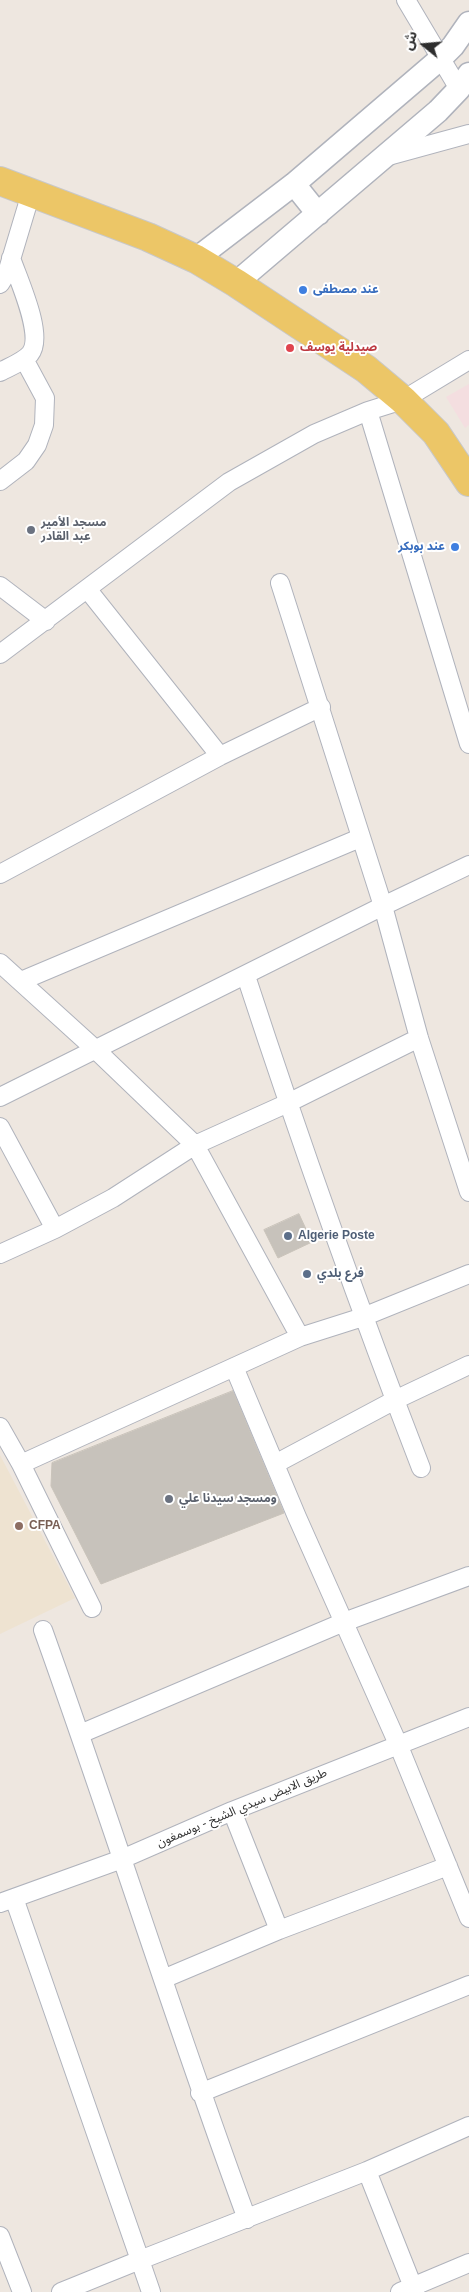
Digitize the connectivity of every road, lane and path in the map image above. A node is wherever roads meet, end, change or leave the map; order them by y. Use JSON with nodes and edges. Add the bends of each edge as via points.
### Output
{"nodes":[{"id":1,"x":406,"y":0,"type":"edge"},
{"id":2,"x":469,"y":23,"type":"edge"},
{"id":3,"x":440,"y":59,"type":"junction"},
{"id":4,"x":464,"y":81,"type":"edge"},
{"id":5,"x":469,"y":134,"type":"edge"},
{"id":6,"x":388,"y":156,"type":"junction"},
{"id":7,"x":0,"y":181,"type":"edge"},
{"id":8,"x":294,"y":184,"type":"junction"},
{"id":9,"x":31,"y":193,"type":"junction"},
{"id":10,"x":318,"y":214,"type":"junction"},
{"id":11,"x":11,"y":258,"type":"junction"},
{"id":12,"x":196,"y":259,"type":"junction"},
{"id":13,"x":236,"y":282,"type":"junction"},
{"id":14,"x":0,"y":284,"type":"edge"},
{"id":15,"x":24,"y":359,"type":"junction"},
{"id":16,"x":469,"y":360,"type":"edge"},
{"id":17,"x":0,"y":372,"type":"edge"},
{"id":18,"x":403,"y":400,"type":"junction"},
{"id":19,"x":368,"y":411,"type":"junction"},
{"id":20,"x":468,"y":477,"type":"edge"},
{"id":21,"x":0,"y":481,"type":"edge"},
{"id":22,"x":280,"y":583,"type":"dead end"},
{"id":23,"x":0,"y":586,"type":"edge"},
{"id":24,"x":88,"y":590,"type":"junction"},
{"id":25,"x":46,"y":621,"type":"junction"},
{"id":26,"x":0,"y":654,"type":"edge"},
{"id":27,"x":320,"y":706,"type":"junction"},
{"id":28,"x":469,"y":744,"type":"edge"},
{"id":29,"x":220,"y":756,"type":"junction"},
{"id":30,"x":360,"y":838,"type":"junction"},
{"id":31,"x":469,"y":865,"type":"edge"},
{"id":32,"x":0,"y":874,"type":"edge"},
{"id":33,"x":383,"y":906,"type":"junction"},
{"id":34,"x":0,"y":963,"type":"edge"},
{"id":35,"x":246,"y":976,"type":"junction"},
{"id":36,"x":22,"y":981,"type":"junction"},
{"id":37,"x":419,"y":1038,"type":"junction"},
{"id":38,"x":96,"y":1050,"type":"junction"},
{"id":39,"x":0,"y":1097,"type":"edge"},
{"id":40,"x":288,"y":1103,"type":"junction"},
{"id":41,"x":0,"y":1127,"type":"edge"},
{"id":42,"x":195,"y":1145,"type":"junction"},
{"id":43,"x":469,"y":1192,"type":"edge"},
{"id":44,"x":55,"y":1229,"type":"junction"},
{"id":45,"x":0,"y":1254,"type":"edge"},
{"id":46,"x":469,"y":1274,"type":"edge"},
{"id":47,"x":363,"y":1317,"type":"junction"},
{"id":48,"x":300,"y":1337,"type":"junction"},
{"id":49,"x":469,"y":1365,"type":"edge"},
{"id":50,"x":234,"y":1367,"type":"junction"},
{"id":51,"x":395,"y":1400,"type":"junction"},
{"id":52,"x":0,"y":1427,"type":"edge"},
{"id":53,"x":21,"y":1464,"type":"junction"},
{"id":54,"x":275,"y":1464,"type":"junction"},
{"id":55,"x":421,"y":1468,"type":"dead end"},
{"id":56,"x":469,"y":1576,"type":"edge"},
{"id":57,"x":92,"y":1608,"type":"dead end"},
{"id":58,"x":344,"y":1622,"type":"junction"},
{"id":59,"x":43,"y":1630,"type":"dead end"},
{"id":60,"x":469,"y":1717,"type":"edge"},
{"id":61,"x":80,"y":1734,"type":"junction"},
{"id":62,"x":398,"y":1744,"type":"junction"},
{"id":63,"x":232,"y":1811,"type":"junction"},
{"id":64,"x":122,"y":1859,"type":"junction"},
{"id":65,"x":448,"y":1866,"type":"junction"},
{"id":66,"x":7,"y":1901,"type":"edge"},
{"id":67,"x":468,"y":1910,"type":"edge"},
{"id":68,"x":279,"y":1930,"type":"junction"},
{"id":69,"x":163,"y":1979,"type":"junction"},
{"id":70,"x":469,"y":1985,"type":"edge"},
{"id":71,"x":200,"y":2093,"type":"junction"},
{"id":72,"x":469,"y":2126,"type":"edge"},
{"id":73,"x":367,"y":2171,"type":"junction"},
{"id":74,"x":248,"y":2219,"type":"junction"},
{"id":75,"x":0,"y":2236,"type":"edge"},
{"id":76,"x":140,"y":2260,"type":"junction"},
{"id":77,"x":469,"y":2263,"type":"edge"},
{"id":78,"x":409,"y":2290,"type":"edge"},
{"id":79,"x":22,"y":2292,"type":"edge"},
{"id":80,"x":61,"y":2292,"type":"edge"},
{"id":81,"x":151,"y":2292,"type":"edge"}],
"edges":[{"from":1,"to":3,"type":"street"},
{"from":2,"to":3,"type":"street"},
{"from":3,"to":4,"type":"street"},
{"from":3,"to":8,"type":"street"},
{"from":4,"to":6,"type":"street","via":[[438,111]]},
{"from":5,"to":6,"type":"street"},
{"from":6,"to":10,"type":"street"},
{"from":7,"to":9,"type":"main road"},
{"from":8,"to":10,"type":"street"},
{"from":8,"to":12,"type":"street"},
{"from":9,"to":11,"type":"street"},
{"from":9,"to":12,"type":"main road","via":[[148,237]]},
{"from":10,"to":13,"type":"street"},
{"from":11,"to":14,"type":"street"},
{"from":11,"to":15,"type":"street","via":[[34,330],[33,348]]},
{"from":12,"to":13,"type":"main road"},
{"from":13,"to":18,"type":"main road","via":[[366,368]]},
{"from":15,"to":17,"type":"street"},
{"from":15,"to":21,"type":"street","via":[[45,398],[44,425],[31,454]]},
{"from":16,"to":18,"type":"street"},
{"from":18,"to":19,"type":"street"},
{"from":18,"to":20,"type":"main road","via":[[436,433]]},
{"from":19,"to":24,"type":"street","via":[[314,434],[229,482]]},
{"from":19,"to":28,"type":"street"},
{"from":22,"to":27,"type":"street"},
{"from":23,"to":25,"type":"street"},
{"from":24,"to":25,"type":"street"},
{"from":24,"to":29,"type":"street"},
{"from":25,"to":26,"type":"street"},
{"from":27,"to":29,"type":"street"},
{"from":27,"to":30,"type":"street"},
{"from":29,"to":32,"type":"street"},
{"from":30,"to":33,"type":"street"},
{"from":30,"to":36,"type":"street"},
{"from":31,"to":33,"type":"street"},
{"from":33,"to":35,"type":"street"},
{"from":33,"to":37,"type":"street"},
{"from":34,"to":36,"type":"street"},
{"from":35,"to":38,"type":"street"},
{"from":35,"to":40,"type":"street"},
{"from":36,"to":38,"type":"street"},
{"from":37,"to":40,"type":"street"},
{"from":37,"to":43,"type":"street"},
{"from":38,"to":39,"type":"street"},
{"from":38,"to":42,"type":"street"},
{"from":40,"to":42,"type":"street"},
{"from":40,"to":47,"type":"street"},
{"from":41,"to":44,"type":"street"},
{"from":42,"to":44,"type":"street","via":[[113,1198]]},
{"from":42,"to":48,"type":"street"},
{"from":44,"to":45,"type":"street"},
{"from":46,"to":47,"type":"street"},
{"from":47,"to":48,"type":"street"},
{"from":47,"to":51,"type":"street"},
{"from":48,"to":50,"type":"street"},
{"from":49,"to":51,"type":"street"},
{"from":50,"to":53,"type":"street"},
{"from":50,"to":54,"type":"street"},
{"from":51,"to":54,"type":"street"},
{"from":51,"to":55,"type":"street"},
{"from":52,"to":53,"type":"street"},
{"from":53,"to":57,"type":"street"},
{"from":54,"to":58,"type":"street"},
{"from":56,"to":58,"type":"street"},
{"from":58,"to":61,"type":"street"},
{"from":58,"to":62,"type":"street"},
{"from":59,"to":61,"type":"street"},
{"from":60,"to":62,"type":"street","name":"طريق الابيض سيدي الشيخ - بوسمغون"},
{"from":61,"to":64,"type":"street"},
{"from":62,"to":63,"type":"street","name":"طريق الابيض سيدي الشيخ - بوسمغون"},
{"from":62,"to":65,"type":"street"},
{"from":63,"to":64,"type":"street","name":"طريق الابيض سيدي الشيخ - بوسمغون"},
{"from":63,"to":68,"type":"street"},
{"from":64,"to":66,"type":"street","name":"طريق الابيض سيدي الشيخ - بوسمغون"},
{"from":64,"to":69,"type":"street"},
{"from":65,"to":67,"type":"street"},
{"from":65,"to":68,"type":"street"},
{"from":66,"to":76,"type":"street","name":"طريق الابيض سيدي الشيخ - بوسمغون"},
{"from":68,"to":69,"type":"street"},
{"from":69,"to":71,"type":"street"},
{"from":70,"to":71,"type":"street"},
{"from":71,"to":74,"type":"street"},
{"from":72,"to":73,"type":"street"},
{"from":73,"to":74,"type":"street"},
{"from":73,"to":78,"type":"street"},
{"from":74,"to":76,"type":"street"},
{"from":75,"to":79,"type":"street"},
{"from":76,"to":80,"type":"street"},
{"from":76,"to":81,"type":"street","name":"طريق الابيض سيدي الشيخ - بوسمغون"},
{"from":77,"to":78,"type":"street"}]}
